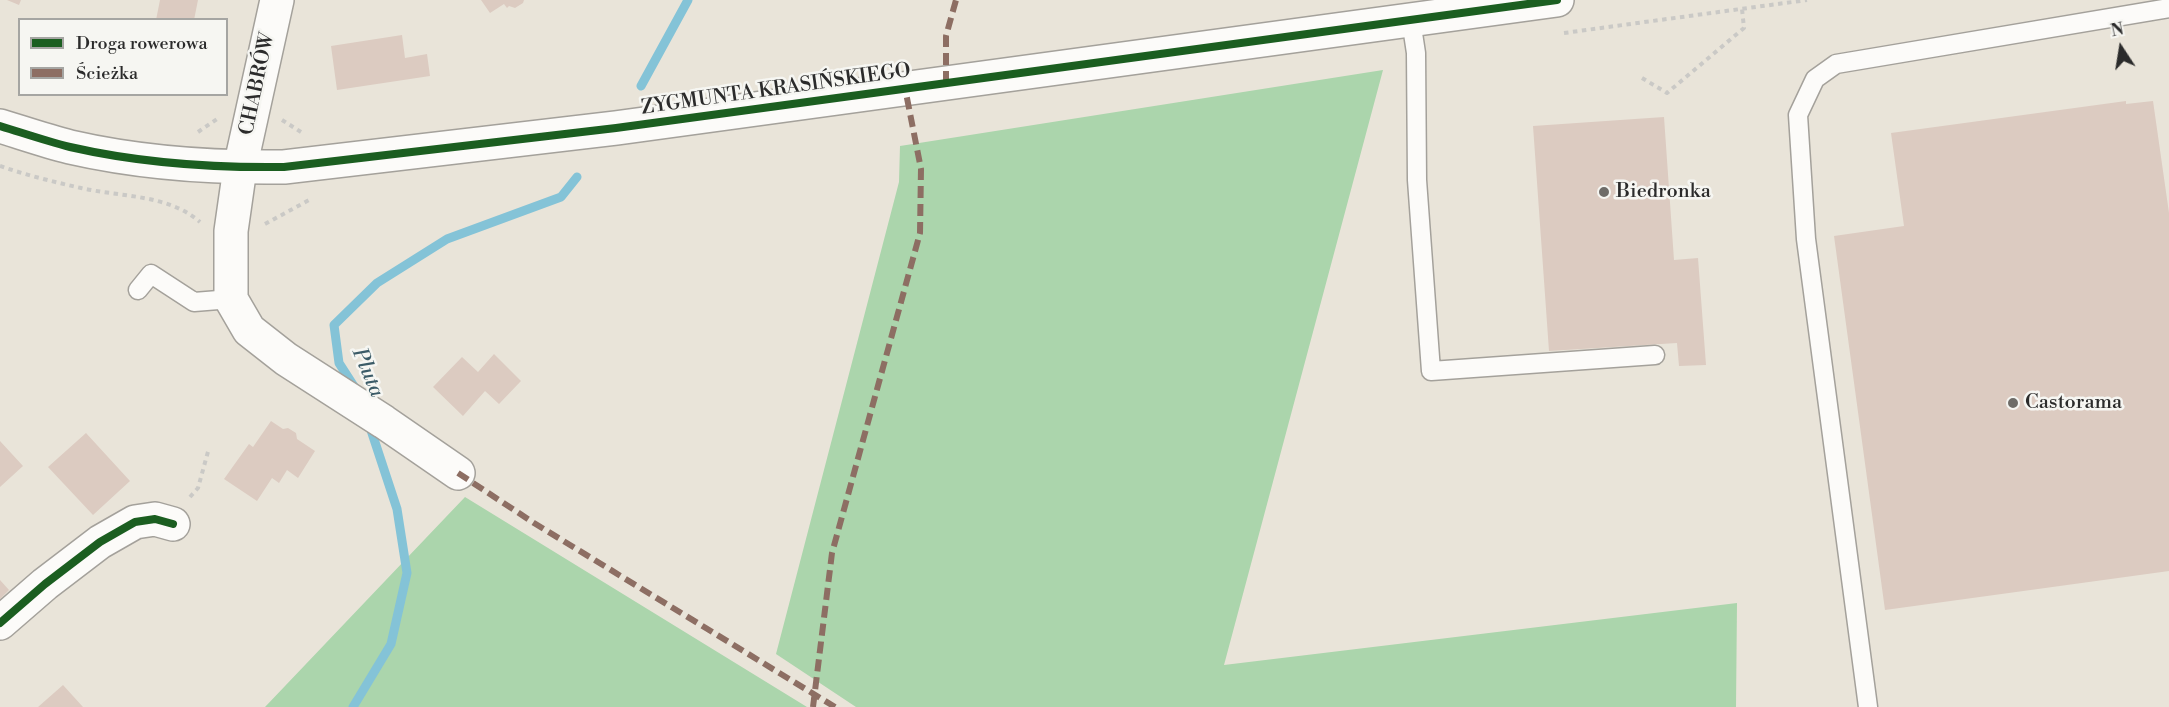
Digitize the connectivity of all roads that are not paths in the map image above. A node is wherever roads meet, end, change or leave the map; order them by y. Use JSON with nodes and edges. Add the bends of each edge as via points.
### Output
{"nodes":[{"id":1,"x":277,"y":0,"type":"edge"},
{"id":2,"x":1557,"y":0,"type":"edge"},
{"id":3,"x":2169,"y":8,"type":"edge"},
{"id":4,"x":1411,"y":20,"type":"junction"},
{"id":5,"x":0,"y":126,"type":"edge"},
{"id":6,"x":240,"y":168,"type":"junction"},
{"id":7,"x":138,"y":290,"type":"dead end"},
{"id":8,"x":231,"y":299,"type":"junction"},
{"id":9,"x":1655,"y":355,"type":"dead end"},
{"id":10,"x":458,"y":473,"type":"dead end"},
{"id":11,"x":173,"y":524,"type":"road end"},
{"id":12,"x":0,"y":623,"type":"edge"},
{"id":13,"x":1868,"y":707,"type":"edge"}],
"edges":[{"from":1,"to":6,"type":"street","name":"CHABRÓW"},
{"from":2,"to":4,"type":"street","name":"ZYGMUNTA KRASIŃSKIEGO"},
{"from":3,"to":13,"type":"lane","via":[[1836,64],[1815,79],[1798,115],[1806,239]]},
{"from":4,"to":6,"type":"street","name":"ZYGMUNTA KRASIŃSKIEGO","via":[[601,130],[329,163]]},
{"from":4,"to":9,"type":"lane","via":[[1416,53],[1417,180],[1431,371]]},
{"from":5,"to":6,"type":"street","name":"ZYGMUNTA KRASIŃSKIEGO","via":[[92,151],[168,164]]},
{"from":6,"to":8,"type":"street","via":[[231,231]]},
{"from":7,"to":8,"type":"lane","via":[[151,274],[194,302]]},
{"from":8,"to":10,"type":"street","via":[[249,330],[286,359]]},
{"from":11,"to":12,"type":"street","via":[[155,519],[135,522],[100,542]]}]}
